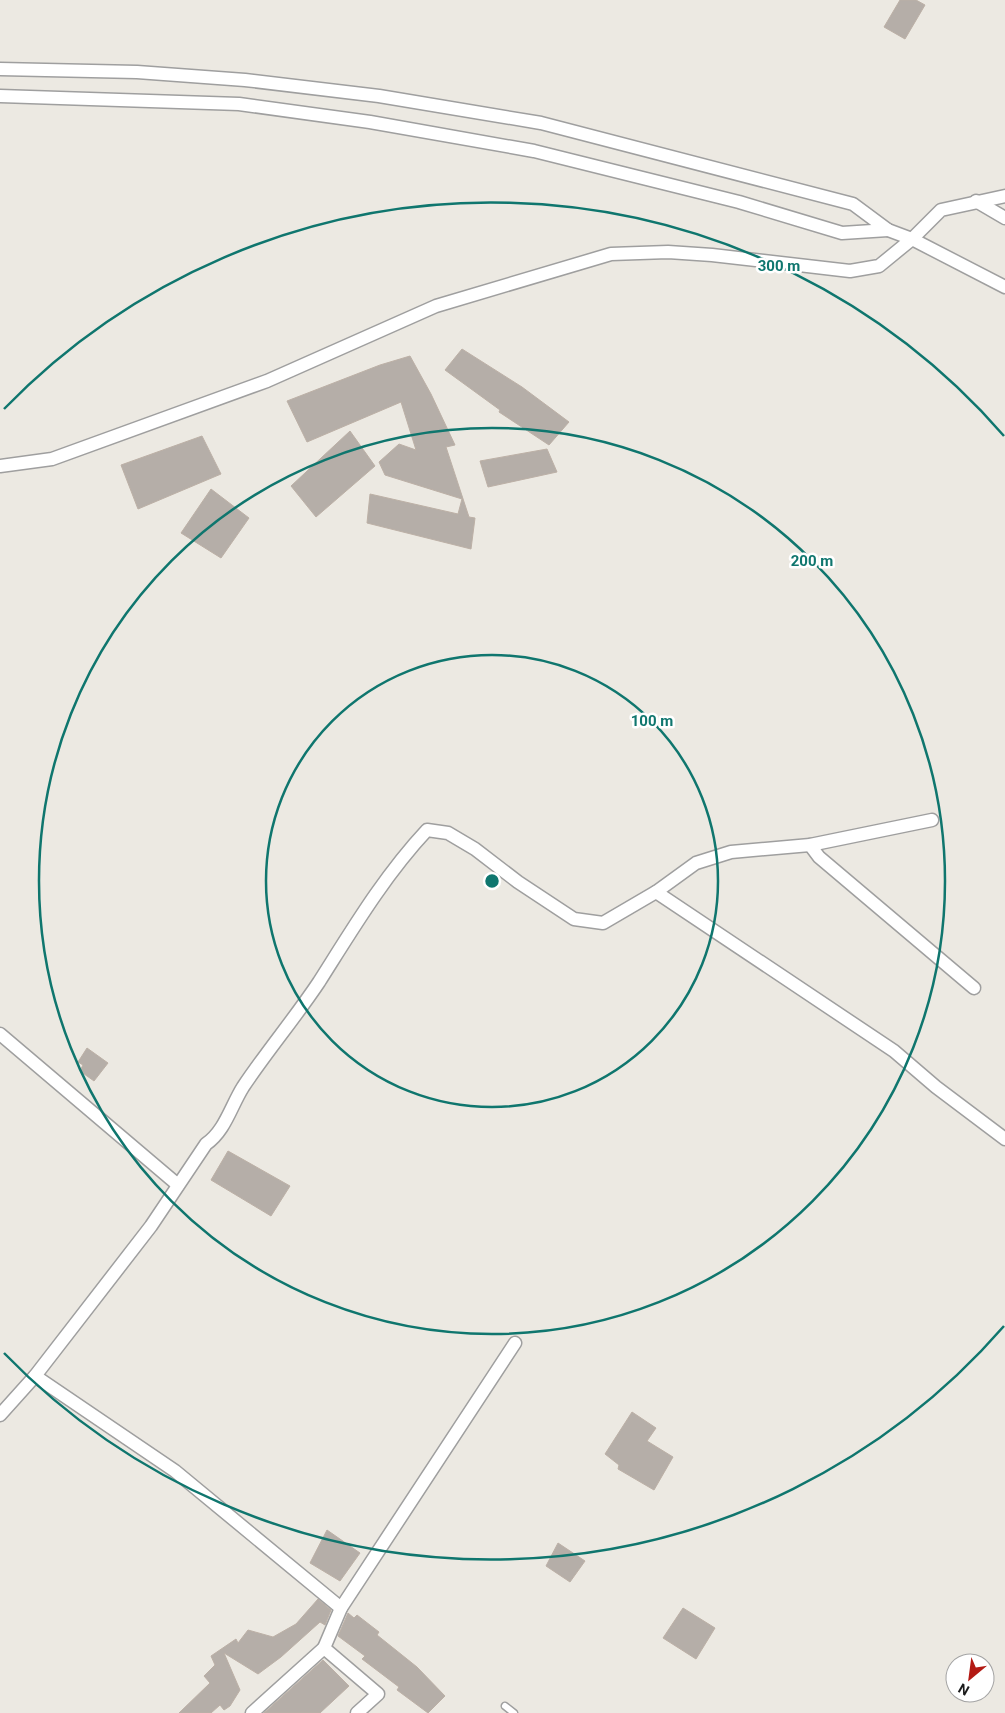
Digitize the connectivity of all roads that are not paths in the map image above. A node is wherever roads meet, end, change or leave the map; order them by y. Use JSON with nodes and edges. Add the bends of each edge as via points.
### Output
{"nodes":[{"id":1,"x":0,"y":69,"type":"edge"},
{"id":2,"x":0,"y":96,"type":"edge"},
{"id":3,"x":1005,"y":196,"type":"edge"},
{"id":4,"x":976,"y":201,"type":"junction"},
{"id":5,"x":1005,"y":218,"type":"edge"},
{"id":6,"x":888,"y":230,"type":"junction"},
{"id":7,"x":912,"y":239,"type":"junction"},
{"id":8,"x":1005,"y":287,"type":"edge"},
{"id":9,"x":0,"y":466,"type":"edge"},
{"id":10,"x":932,"y":820,"type":"dead end"},
{"id":11,"x":810,"y":845,"type":"junction"},
{"id":12,"x":656,"y":892,"type":"junction"},
{"id":13,"x":974,"y":988,"type":"dead end"},
{"id":14,"x":0,"y":1034,"type":"edge"},
{"id":15,"x":1005,"y":1139,"type":"edge"},
{"id":16,"x":178,"y":1185,"type":"junction"},
{"id":17,"x":515,"y":1343,"type":"dead end"},
{"id":18,"x":35,"y":1376,"type":"junction"},
{"id":19,"x":0,"y":1415,"type":"edge"},
{"id":20,"x":341,"y":1608,"type":"junction"},
{"id":21,"x":324,"y":1648,"type":"junction"},
{"id":22,"x":505,"y":1706,"type":"dead end"},
{"id":23,"x":252,"y":1713,"type":"edge"},
{"id":24,"x":357,"y":1713,"type":"edge"},
{"id":25,"x":514,"y":1713,"type":"edge"}],
"edges":[{"from":1,"to":6,"type":"street","via":[[137,72],[245,80],[379,96],[541,123],[853,204]]},
{"from":2,"to":6,"type":"street","via":[[240,104],[370,122],[534,151],[739,202],[842,232]]},
{"from":3,"to":4,"type":"street"},
{"from":4,"to":5,"type":"street"},
{"from":4,"to":7,"type":"street","via":[[941,210]]},
{"from":6,"to":7,"type":"street"},
{"from":7,"to":8,"type":"street"},
{"from":7,"to":9,"type":"street","via":[[880,266],[850,271],[677,252],[611,254],[436,306],[267,381],[52,459]]},
{"from":10,"to":11,"type":"street"},
{"from":11,"to":12,"type":"street","via":[[731,852],[696,864]]},
{"from":11,"to":13,"type":"street","via":[[819,857]]},
{"from":12,"to":15,"type":"street","via":[[894,1051]]},
{"from":12,"to":16,"type":"street","via":[[603,923],[574,919],[518,882],[475,848],[448,834],[427,830],[406,853],[354,925],[318,983],[243,1088],[215,1138],[206,1144]]},
{"from":14,"to":16,"type":"street"},
{"from":16,"to":18,"type":"street","via":[[151,1226]]},
{"from":17,"to":20,"type":"street"},
{"from":18,"to":19,"type":"street"},
{"from":18,"to":20,"type":"street","via":[[175,1471]]},
{"from":20,"to":21,"type":"street"},
{"from":21,"to":23,"type":"street"},
{"from":21,"to":24,"type":"street","via":[[378,1694]]},
{"from":22,"to":25,"type":"lane"}]}
